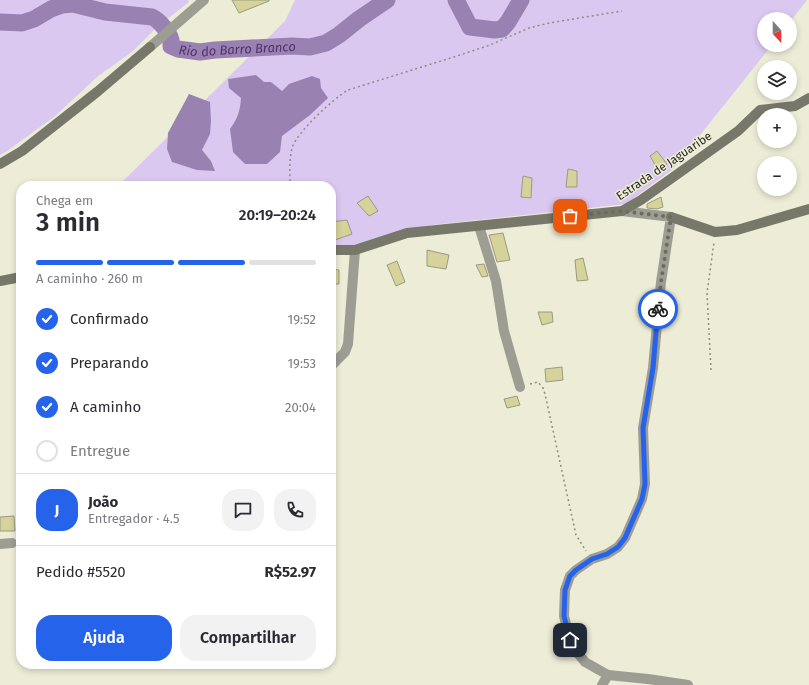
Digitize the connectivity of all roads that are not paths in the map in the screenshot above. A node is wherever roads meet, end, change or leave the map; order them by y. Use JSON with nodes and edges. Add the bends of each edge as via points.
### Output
{"nodes":[{"id":1,"x":204,"y":0,"type":"edge"},
{"id":2,"x":809,"y":98,"type":"edge"},
{"id":3,"x":0,"y":164,"type":"edge"},
{"id":4,"x":809,"y":209,"type":"edge"},
{"id":5,"x":622,"y":211,"type":"junction"},
{"id":6,"x":671,"y":217,"type":"junction"},
{"id":7,"x":479,"y":226,"type":"junction"},
{"id":8,"x":336,"y":250,"type":"edge"},
{"id":9,"x":356,"y":250,"type":"junction"},
{"id":10,"x":16,"y":278,"type":"edge"},
{"id":11,"x":0,"y":282,"type":"edge"},
{"id":12,"x":336,"y":361,"type":"edge"},
{"id":13,"x":520,"y":387,"type":"road end"},
{"id":14,"x":12,"y":543,"type":"dead end"},
{"id":15,"x":0,"y":544,"type":"edge"},
{"id":16,"x":608,"y":675,"type":"junction"},
{"id":17,"x":602,"y":685,"type":"edge"},
{"id":18,"x":688,"y":685,"type":"edge"}],
"edges":[{"from":1,"to":3,"type":"street","via":[[96,92],[22,151]]},
{"from":2,"to":5,"type":"street","name":"Estrada de Jaguaribe","via":[[795,106],[760,110],[738,131]]},
{"from":4,"to":6,"type":"street","via":[[737,230],[716,232]]},
{"from":5,"to":6,"type":"street"},
{"from":5,"to":7,"type":"street","name":"Estrada de Jaguaribe"},
{"from":6,"to":16,"type":"street","via":[[661,282],[653,368],[643,428],[645,484],[642,499],[625,538],[618,547],[576,570],[570,576],[565,590],[564,616],[570,640],[586,662]]},
{"from":7,"to":9,"type":"street","name":"Estrada de Jaguaribe","via":[[407,233]]},
{"from":7,"to":13,"type":"street","via":[[496,281],[504,331]]},
{"from":8,"to":9,"type":"street","name":"Estrada de Jaguaribe"},
{"from":9,"to":12,"type":"street","via":[[348,344],[345,352]]},
{"from":10,"to":11,"type":"street"},
{"from":14,"to":15,"type":"street"},
{"from":16,"to":17,"type":"street"},
{"from":16,"to":18,"type":"street"}]}
